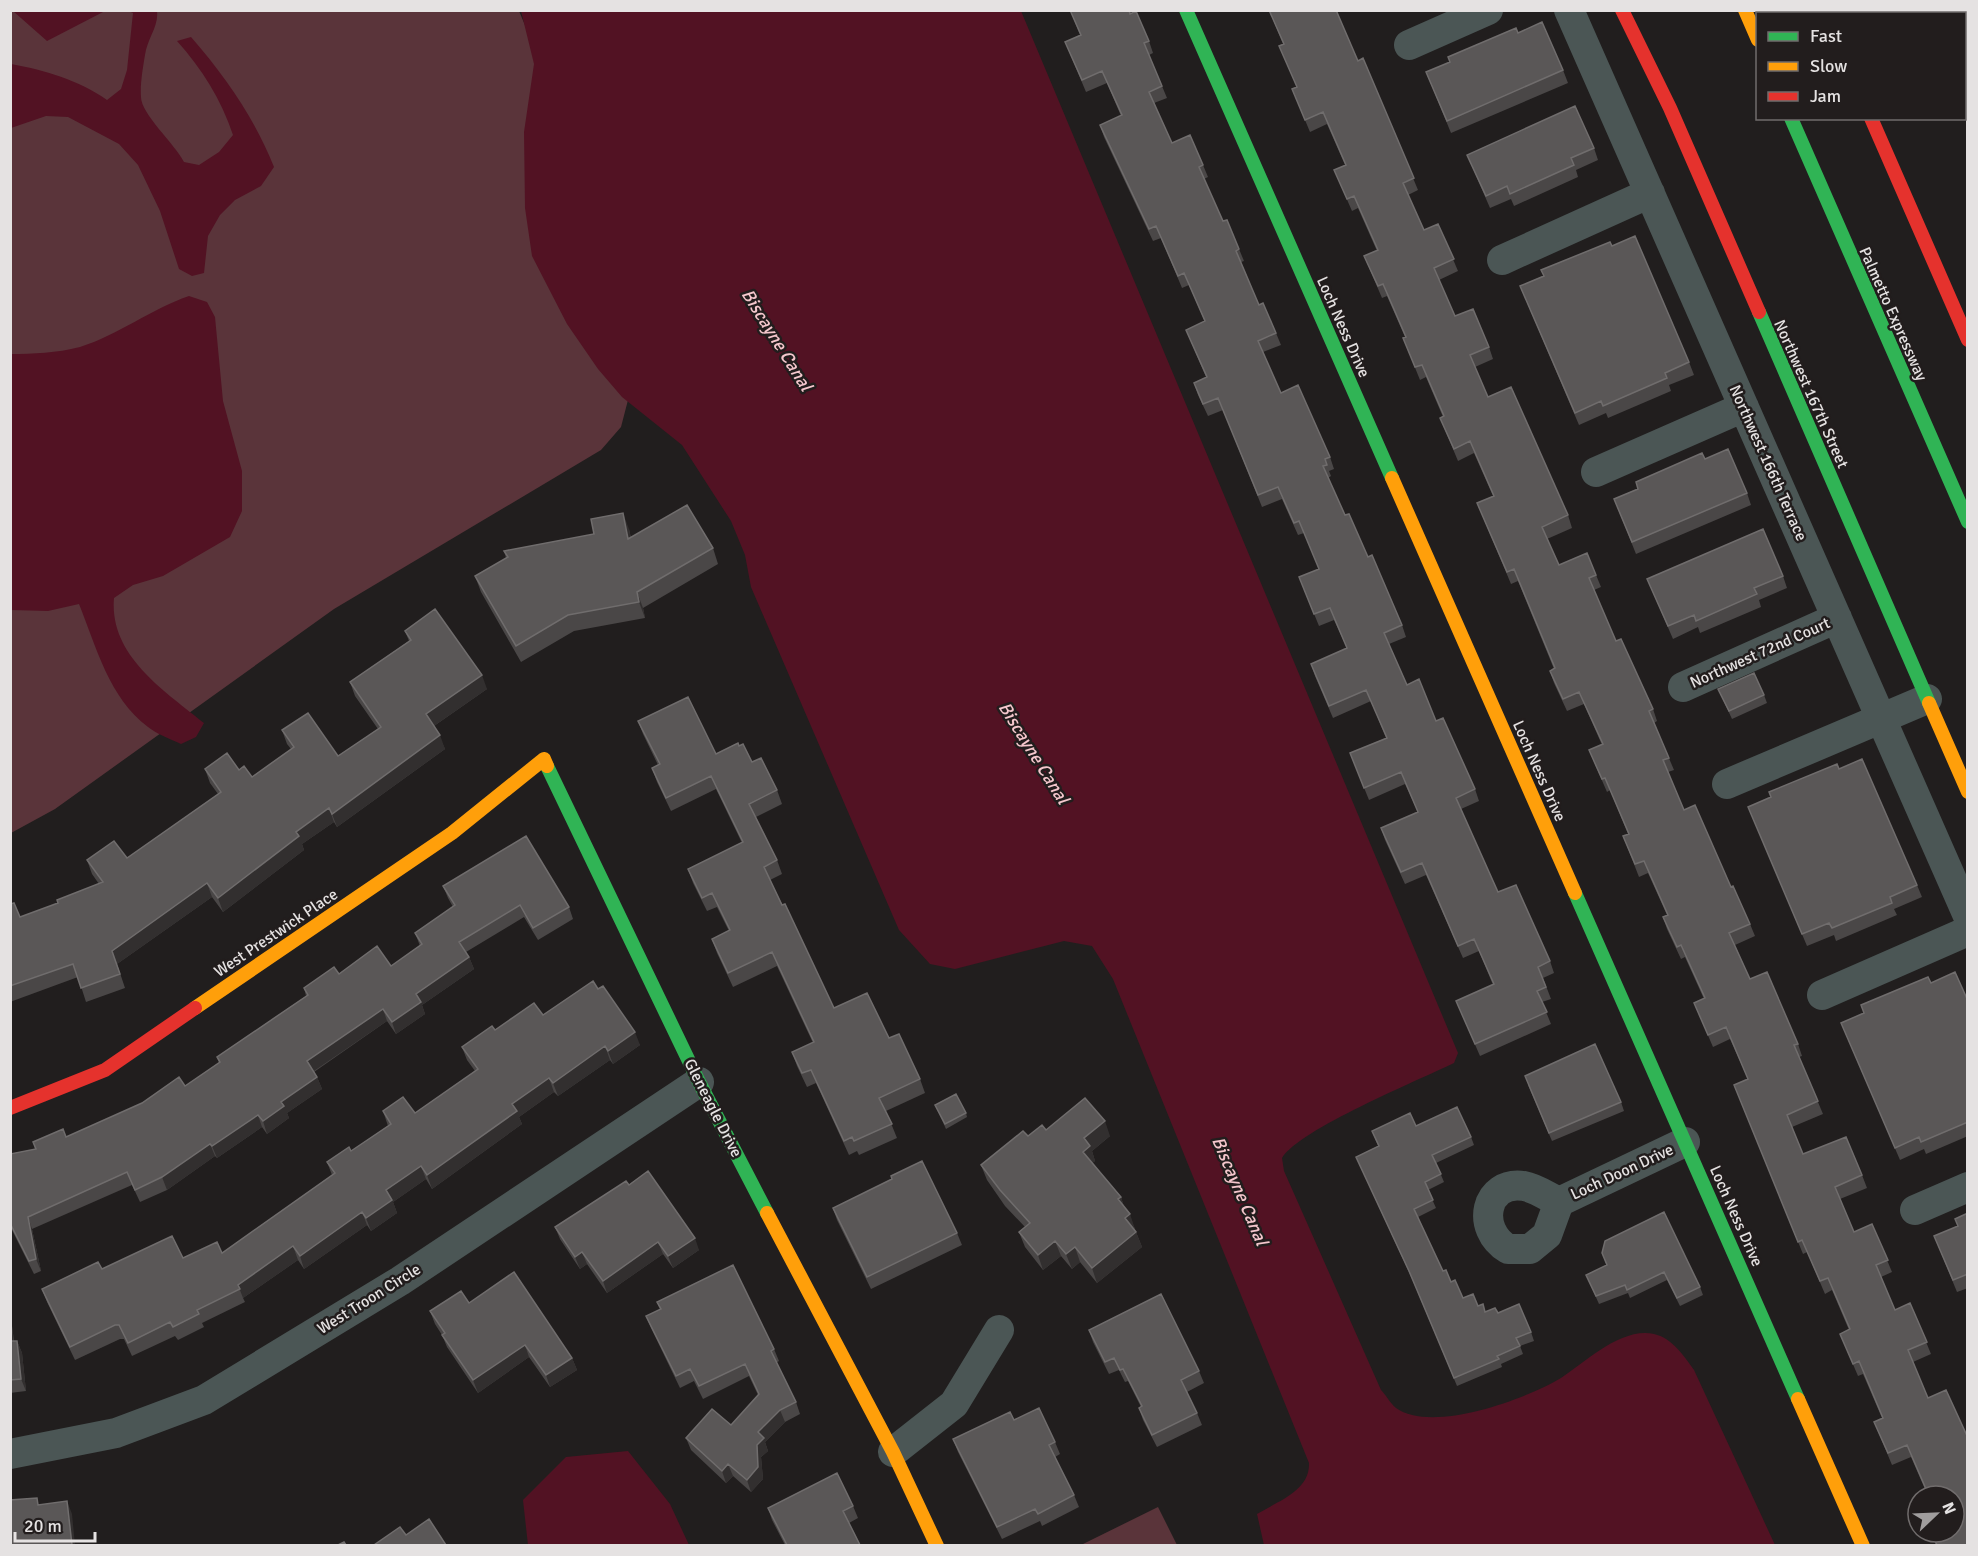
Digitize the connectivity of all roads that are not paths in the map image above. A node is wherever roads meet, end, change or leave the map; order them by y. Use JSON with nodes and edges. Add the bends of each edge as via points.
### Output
{"nodes":[{"id":1,"x":1186,"y":10,"type":"edge"},
{"id":2,"x":1488,"y":10,"type":"edge"},
{"id":3,"x":1569,"y":10,"type":"edge"},
{"id":4,"x":1622,"y":10,"type":"edge"},
{"id":5,"x":1745,"y":10,"type":"edge"},
{"id":6,"x":1756,"y":35,"type":"edge"},
{"id":7,"x":1409,"y":45,"type":"dead end"},
{"id":8,"x":1792,"y":120,"type":"edge"},
{"id":9,"x":1872,"y":120,"type":"edge"},
{"id":10,"x":1650,"y":193,"type":"junction"},
{"id":11,"x":1502,"y":260,"type":"dead end"},
{"id":12,"x":1968,"y":340,"type":"edge"},
{"id":13,"x":1744,"y":407,"type":"junction"},
{"id":14,"x":1596,"y":472,"type":"dead end"},
{"id":15,"x":1968,"y":522,"type":"edge"},
{"id":16,"x":1837,"y":618,"type":"junction"},
{"id":17,"x":1683,"y":687,"type":"dead end"},
{"id":18,"x":1927,"y":699,"type":"junction"},
{"id":19,"x":1880,"y":718,"type":"junction"},
{"id":20,"x":544,"y":759,"type":"joint"},
{"id":21,"x":1728,"y":783,"type":"dead end"},
{"id":22,"x":1968,"y":792,"type":"edge"},
{"id":23,"x":1968,"y":916,"type":"edge"},
{"id":24,"x":1968,"y":931,"type":"edge"},
{"id":25,"x":1822,"y":995,"type":"dead end"},
{"id":26,"x":699,"y":1082,"type":"junction"},
{"id":27,"x":10,"y":1108,"type":"edge"},
{"id":28,"x":1685,"y":1142,"type":"junction"},
{"id":29,"x":1968,"y":1187,"type":"edge"},
{"id":30,"x":1559,"y":1202,"type":"dead end"},
{"id":31,"x":1915,"y":1210,"type":"dead end"},
{"id":32,"x":999,"y":1330,"type":"dead end"},
{"id":33,"x":893,"y":1452,"type":"junction"},
{"id":34,"x":10,"y":1454,"type":"edge"},
{"id":35,"x":937,"y":1545,"type":"edge"},
{"id":36,"x":1863,"y":1545,"type":"edge"}],
"edges":[{"from":1,"to":28,"type":"main road","name":"Loch Ness Drive"},
{"from":2,"to":7,"type":"street"},
{"from":3,"to":10,"type":"street","name":"Northwest 166th Terrace"},
{"from":4,"to":18,"type":"main road","name":"Northwest 167th Street","via":[[1670,108]]},
{"from":5,"to":6,"type":"main road"},
{"from":8,"to":15,"type":"main road","name":"Palmetto Expressway"},
{"from":9,"to":12,"type":"main road"},
{"from":10,"to":11,"type":"street"},
{"from":10,"to":13,"type":"street","name":"Northwest 166th Terrace"},
{"from":13,"to":14,"type":"street"},
{"from":13,"to":16,"type":"street","name":"Northwest 166th Terrace"},
{"from":16,"to":17,"type":"street","name":"Northwest 72nd Court"},
{"from":16,"to":19,"type":"street","name":"Northwest 166th Terrace"},
{"from":18,"to":19,"type":"street"},
{"from":18,"to":22,"type":"main road","name":"Northwest 167th Street"},
{"from":19,"to":21,"type":"street"},
{"from":19,"to":23,"type":"street","name":"Northwest 166th Terrace"},
{"from":20,"to":26,"type":"main road","name":"Gleneagle Drive"},
{"from":20,"to":27,"type":"main road","name":"West Prestwick Place","via":[[452,833],[105,1070]]},
{"from":24,"to":25,"type":"street"},
{"from":26,"to":33,"type":"main road","name":"Gleneagle Drive"},
{"from":26,"to":34,"type":"street","name":"West Troon Circle","via":[[400,1281],[204,1400],[116,1433]]},
{"from":28,"to":30,"type":"street","name":"Loch Doon Drive"},
{"from":28,"to":36,"type":"main road","name":"Loch Ness Drive"},
{"from":29,"to":31,"type":"street"},
{"from":32,"to":33,"type":"street","via":[[954,1404]]},
{"from":33,"to":35,"type":"main road","name":"Gleneagle Drive"}]}
